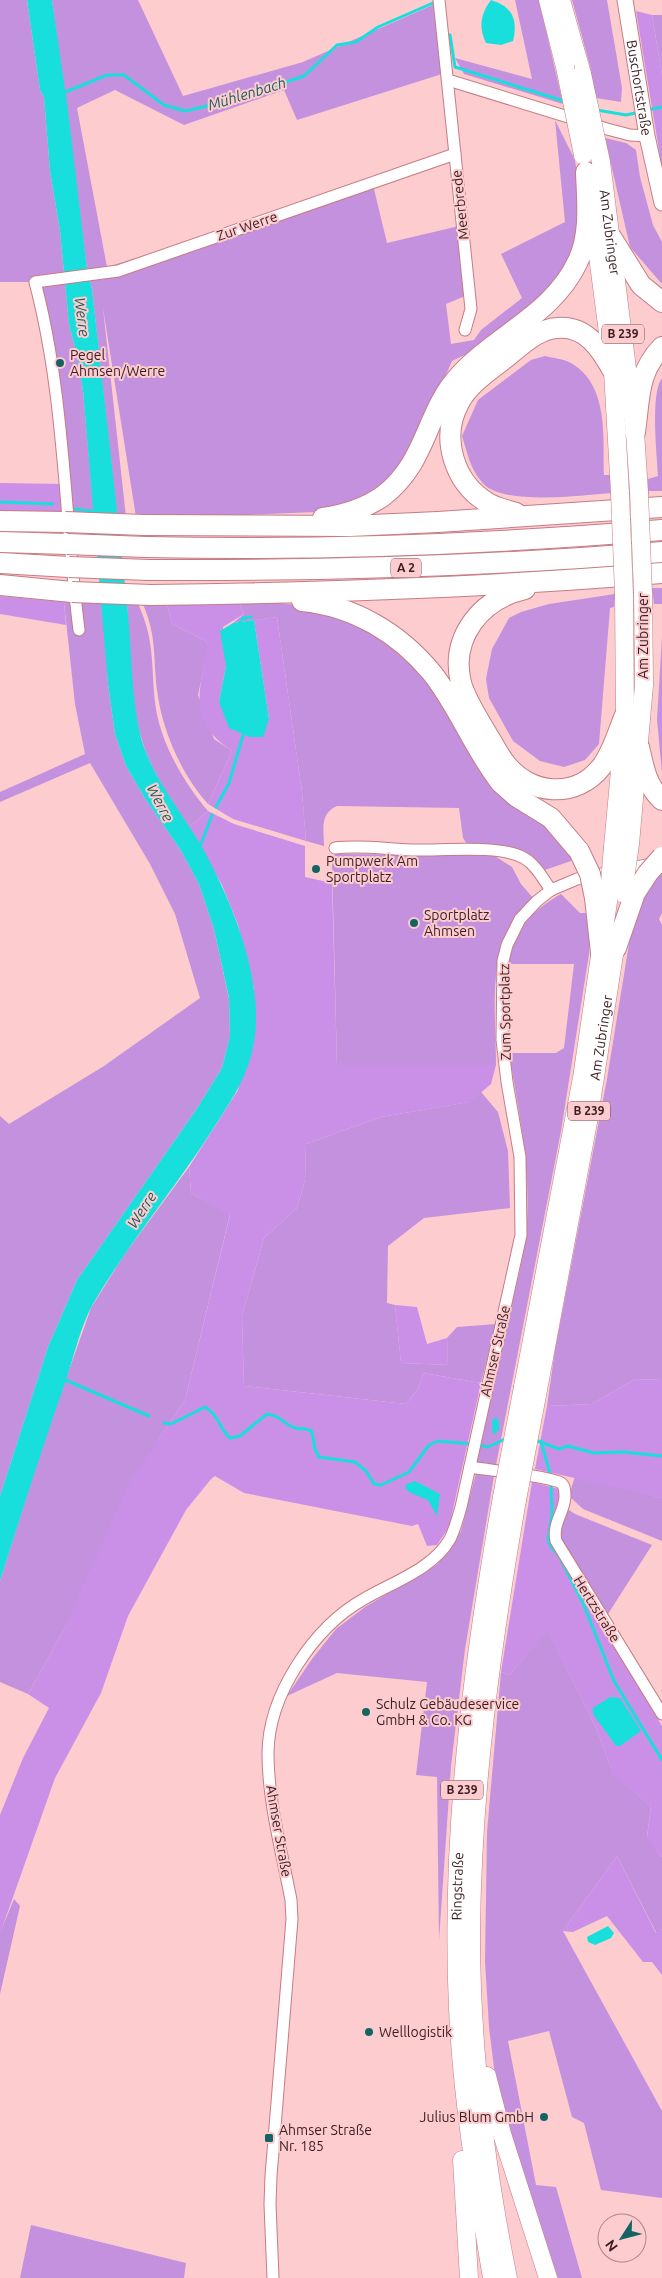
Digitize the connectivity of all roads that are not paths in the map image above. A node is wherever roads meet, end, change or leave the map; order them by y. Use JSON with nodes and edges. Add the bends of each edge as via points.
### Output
{"nodes":[{"id":1,"x":439,"y":0,"type":"edge"},
{"id":2,"x":548,"y":0,"type":"edge"},
{"id":3,"x":561,"y":0,"type":"edge"},
{"id":4,"x":625,"y":0,"type":"edge"},
{"id":5,"x":448,"y":80,"type":"junction"},
{"id":6,"x":647,"y":136,"type":"junction"},
{"id":7,"x":455,"y":154,"type":"junction"},
{"id":8,"x":590,"y":163,"type":"junction"},
{"id":9,"x":662,"y":203,"type":"edge"},
{"id":10,"x":611,"y":237,"type":"junction"},
{"id":11,"x":662,"y":302,"type":"edge"},
{"id":12,"x":465,"y":330,"type":"dead end"},
{"id":13,"x":662,"y":347,"type":"edge"},
{"id":14,"x":613,"y":371,"type":"junction"},
{"id":15,"x":635,"y":432,"type":"junction"},
{"id":16,"x":662,"y":506,"type":"edge"},
{"id":17,"x":530,"y":516,"type":"junction"},
{"id":18,"x":0,"y":521,"type":"edge"},
{"id":19,"x":282,"y":526,"type":"junction"},
{"id":20,"x":662,"y":530,"type":"edge"},
{"id":21,"x":0,"y":542,"type":"edge"},
{"id":22,"x":662,"y":552,"type":"edge"},
{"id":23,"x":0,"y":563,"type":"edge"},
{"id":24,"x":662,"y":573,"type":"edge"},
{"id":25,"x":563,"y":581,"type":"junction"},
{"id":26,"x":0,"y":585,"type":"edge"},
{"id":27,"x":254,"y":594,"type":"junction"},
{"id":28,"x":79,"y":630,"type":"dead end"},
{"id":29,"x":625,"y":714,"type":"junction"},
{"id":30,"x":639,"y":747,"type":"junction"},
{"id":31,"x":662,"y":800,"type":"edge"},
{"id":32,"x":621,"y":846,"type":"junction"},
{"id":33,"x":335,"y":848,"type":"dead end"},
{"id":34,"x":662,"y":856,"type":"edge"},
{"id":35,"x":662,"y":862,"type":"edge"},
{"id":36,"x":551,"y":890,"type":"junction"},
{"id":37,"x":616,"y":895,"type":"junction"},
{"id":38,"x":608,"y":950,"type":"junction"},
{"id":39,"x":521,"y":1235,"type":"joint"},
{"id":40,"x":470,"y":1464,"type":"junction"},
{"id":41,"x":510,"y":1498,"type":"junction"},
{"id":42,"x":662,"y":1714,"type":"edge"},
{"id":43,"x":473,"y":1989,"type":"junction"},
{"id":44,"x":464,"y":2086,"type":"junction"},
{"id":45,"x":273,"y":2278,"type":"edge"},
{"id":46,"x":469,"y":2278,"type":"edge"},
{"id":47,"x":492,"y":2278,"type":"edge"},
{"id":48,"x":508,"y":2278,"type":"edge"},
{"id":49,"x":548,"y":2278,"type":"edge"}],
"edges":[{"from":1,"to":5,"type":"street","name":"Meerbrede"},
{"from":2,"to":8,"type":"highway","name":"Am Zubringer","number":"B 239","bridge":true},
{"from":3,"to":8,"type":"highway","name":"Am Zubringer","number":"B 239","bridge":true,"via":[[582,74]]},
{"from":4,"to":6,"type":"main road","name":"Buschortstraße"},
{"from":5,"to":6,"type":"street","via":[[614,131]]},
{"from":5,"to":7,"type":"street","name":"Meerbrede"},
{"from":6,"to":9,"type":"main road","name":"Buschortstraße"},
{"from":7,"to":12,"type":"street","name":"Meerbrede","via":[[471,309]]},
{"from":7,"to":28,"type":"street","name":"Zur Werre","via":[[128,267],[40,281],[56,383]]},
{"from":8,"to":10,"type":"highway","name":"Am Zubringer","number":"B 239"},
{"from":8,"to":14,"type":"highway","name":"Am Zubringer","number":"B 239"},
{"from":8,"to":19,"type":"highway","via":[[584,242],[579,260],[560,291],[459,376],[443,398],[417,458],[382,496],[337,516]]},
{"from":10,"to":11,"type":"highway","via":[[641,284]]},
{"from":10,"to":15,"type":"highway","name":"Am Zubringer","number":"B 239"},
{"from":13,"to":15,"type":"highway","via":[[643,373]]},
{"from":14,"to":17,"type":"highway","via":[[600,347],[587,336],[557,328],[542,332],[526,342],[480,379],[459,403],[450,436],[452,456],[460,475],[470,489],[488,503]]},
{"from":14,"to":29,"type":"highway","name":"Am Zubringer","number":"B 239","bridge":true,"via":[[624,594]]},
{"from":15,"to":30,"type":"highway","name":"Am Zubringer","number":"B 239","bridge":true,"via":[[643,593],[644,685]]},
{"from":16,"to":17,"type":"highway"},
{"from":17,"to":19,"type":"highway"},
{"from":18,"to":19,"type":"highway","bridge":true},
{"from":20,"to":21,"type":"highway","number":"A 2","bridge":true,"via":[[479,543],[346,548]]},
{"from":22,"to":23,"type":"highway","number":"A 2","bridge":true,"via":[[429,567],[322,570],[149,570]]},
{"from":24,"to":25,"type":"highway"},
{"from":25,"to":27,"type":"highway"},
{"from":25,"to":29,"type":"highway","via":[[512,592],[484,608],[472,621],[460,647],[461,684],[505,763],[529,785],[546,790],[562,790],[590,778],[611,750]]},
{"from":26,"to":27,"type":"highway","bridge":true,"via":[[151,595]]},
{"from":27,"to":37,"type":"highway","bridge":true,"via":[[327,604],[385,629],[408,647],[432,674],[501,783],[551,818],[579,851],[590,874]]},
{"from":29,"to":32,"type":"highway","name":"Am Zubringer","number":"B 239"},
{"from":30,"to":31,"type":"highway","via":[[646,780]]},
{"from":30,"to":32,"type":"highway","name":"Am Zubringer","number":"B 239"},
{"from":32,"to":37,"type":"highway","name":"Am Zubringer","number":"B 239","bridge":true},
{"from":33,"to":36,"type":"street","via":[[360,846],[516,854],[532,864]]},
{"from":34,"to":37,"type":"highway","bridge":true,"via":[[648,872]]},
{"from":35,"to":36,"type":"street","name":"Zum Sportplatz","via":[[577,879]]},
{"from":36,"to":39,"type":"street","name":"Zum Sportplatz","via":[[520,919],[506,945],[503,961],[502,1040],[520,1157]]},
{"from":37,"to":38,"type":"highway"},
{"from":37,"to":38,"type":"highway"},
{"from":38,"to":41,"type":"highway","name":"Am Zubringer","number":"B 239","bridge":true,"via":[[582,1078],[554,1268]]},
{"from":39,"to":40,"type":"street","name":"Ahmser Straße"},
{"from":40,"to":42,"type":"street","name":"Hertzstraße","via":[[559,1482],[565,1487],[565,1499],[555,1527],[556,1541]]},
{"from":40,"to":45,"type":"street","name":"Ahmser Straße","via":[[462,1507],[451,1537],[435,1558],[361,1600],[322,1632],[294,1670],[283,1691],[271,1729],[269,1776],[292,1919],[271,2186]]},
{"from":41,"to":43,"type":"highway","name":"Ringstraße","number":"B 239","via":[[475,1819],[471,1934]]},
{"from":41,"to":44,"type":"highway","name":"Ringstraße","number":"B 239","via":[[484,1597],[461,1796],[457,1931]]},
{"from":43,"to":48,"type":"highway","name":"Ringstraße","number":"B 239","via":[[482,2124]]},
{"from":43,"to":49,"type":"highway","via":[[481,2016],[488,2080],[502,2134]]},
{"from":44,"to":46,"type":"highway","via":[[458,2098]]},
{"from":44,"to":47,"type":"highway","name":"Ringstraße","number":"B 239","via":[[472,2164]]}]}
